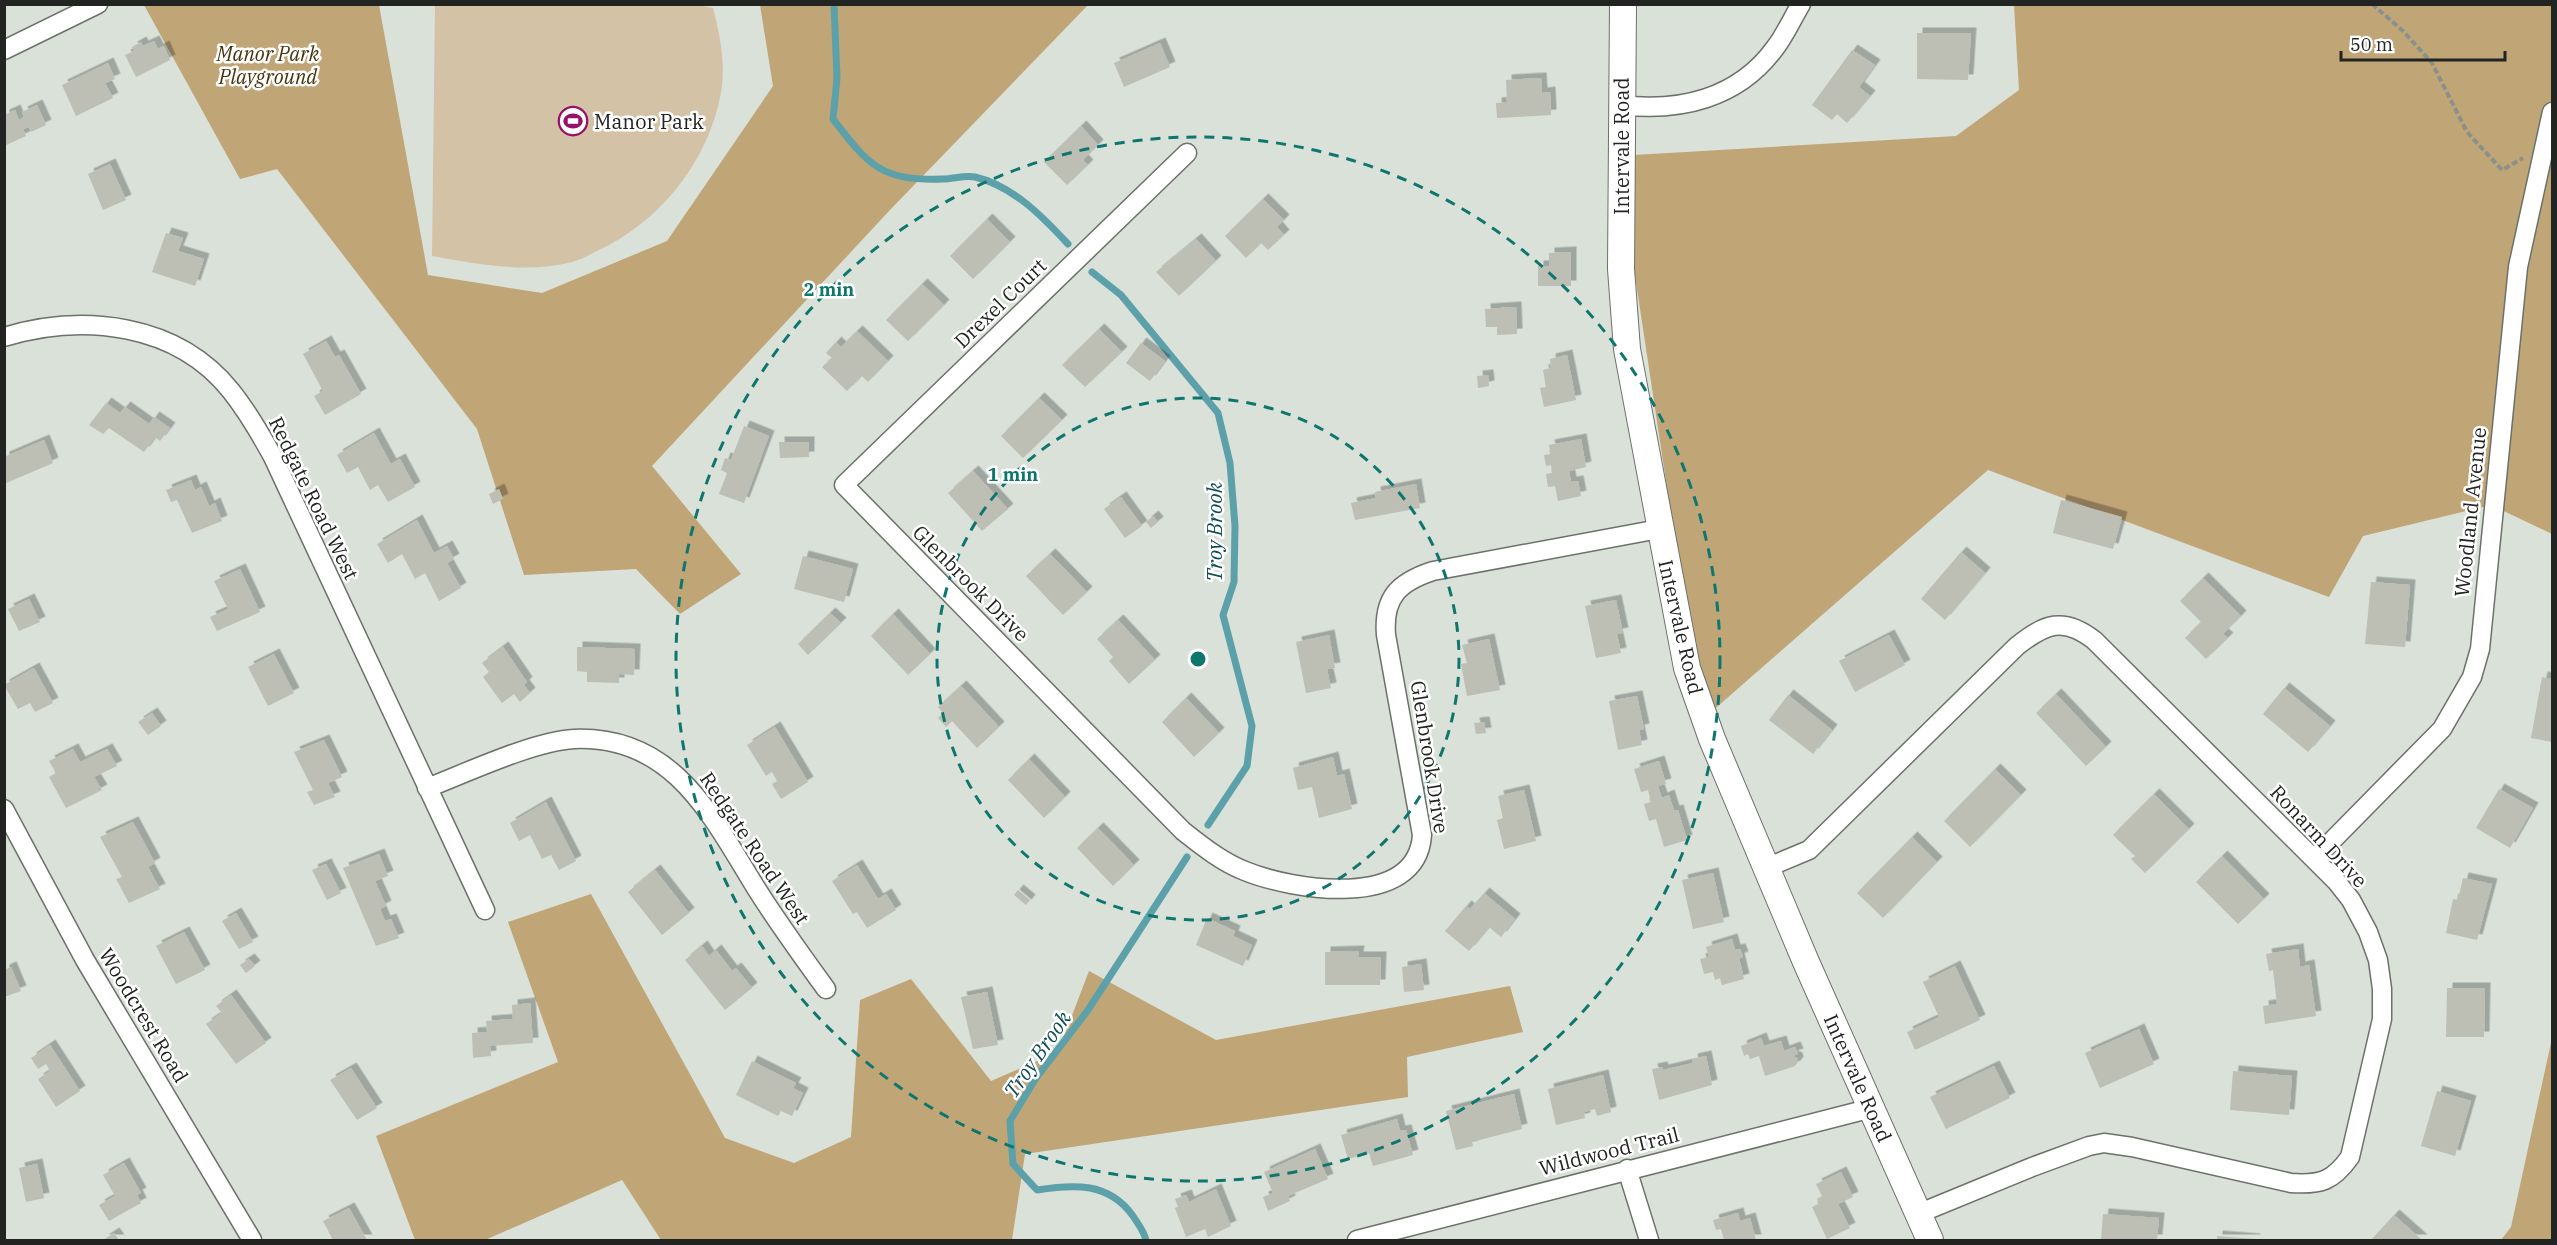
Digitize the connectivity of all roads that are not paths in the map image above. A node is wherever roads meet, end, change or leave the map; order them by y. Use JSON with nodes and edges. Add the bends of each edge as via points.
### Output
{"nodes":[{"id":1,"x":98,"y":4,"type":"edge"},
{"id":2,"x":1623,"y":4,"type":"edge"},
{"id":3,"x":1801,"y":4,"type":"edge"},
{"id":4,"x":4,"y":50,"type":"edge"},
{"id":5,"x":1621,"y":105,"type":"junction"},
{"id":6,"x":2553,"y":112,"type":"edge"},
{"id":7,"x":1187,"y":153,"type":"dead end"},
{"id":8,"x":4,"y":337,"type":"edge"},
{"id":9,"x":844,"y":485,"type":"joint"},
{"id":10,"x":1659,"y":530,"type":"junction"},
{"id":11,"x":426,"y":788,"type":"junction"},
{"id":12,"x":4,"y":809,"type":"edge"},
{"id":13,"x":2314,"y":859,"type":"junction"},
{"id":14,"x":1766,"y":868,"type":"junction"},
{"id":15,"x":485,"y":910,"type":"dead end"},
{"id":16,"x":826,"y":989,"type":"dead end"},
{"id":17,"x":1872,"y":1108,"type":"junction"},
{"id":18,"x":1627,"y":1169,"type":"junction"},
{"id":19,"x":1920,"y":1213,"type":"junction"},
{"id":20,"x":252,"y":1240,"type":"edge"},
{"id":21,"x":1357,"y":1240,"type":"edge"},
{"id":22,"x":1649,"y":1240,"type":"edge"},
{"id":23,"x":1930,"y":1240,"type":"edge"}],
"edges":[{"from":1,"to":4,"type":"street"},
{"from":2,"to":5,"type":"street","name":"Intervale Road"},
{"from":3,"to":5,"type":"street","via":[[1775,48],[1731,88],[1690,104],[1660,108]]},
{"from":5,"to":10,"type":"street","name":"Intervale Road","via":[[1620,269],[1627,349]]},
{"from":6,"to":13,"type":"street","name":"Woodland Avenue","via":[[2518,267],[2480,649],[2472,677],[2442,729]]},
{"from":7,"to":9,"type":"street","name":"Drexel Court"},
{"from":8,"to":11,"type":"street","name":"Redgate Road West","via":[[57,325],[99,324],[131,329],[190,355],[231,391],[273,457]]},
{"from":9,"to":10,"type":"street","name":"Glenbrook Drive","via":[[1183,831],[1206,850],[1242,870],[1312,888],[1377,885],[1404,873],[1421,850],[1419,811],[1385,621],[1395,593],[1406,582],[1433,571]]},
{"from":10,"to":14,"type":"street","name":"Intervale Road","via":[[1687,668]]},
{"from":11,"to":15,"type":"street","name":"Redgate Road West"},
{"from":11,"to":16,"type":"street","name":"Redgate Road West","via":[[514,755],[573,740],[603,741],[632,748],[659,761],[693,790]]},
{"from":12,"to":20,"type":"street","name":"Woodcrest Road","via":[[85,960]]},
{"from":13,"to":14,"type":"street","name":"Ronarm Drive","via":[[2094,639],[2082,631],[2054,625],[2039,628],[2017,646],[1809,850]]},
{"from":13,"to":19,"type":"street","name":"Ronarm Drive","via":[[2351,900],[2368,932],[2378,960],[2382,989],[2382,1019],[2350,1156],[2339,1173],[2311,1184],[2291,1183],[2104,1143]]},
{"from":14,"to":17,"type":"street","name":"Intervale Road"},
{"from":17,"to":18,"type":"street","name":"Wildwood Trail"},
{"from":17,"to":19,"type":"street","name":"Intervale Road"},
{"from":18,"to":21,"type":"street","name":"Wildwood Trail"},
{"from":18,"to":22,"type":"street"},
{"from":19,"to":23,"type":"street","name":"Intervale Road"}]}
